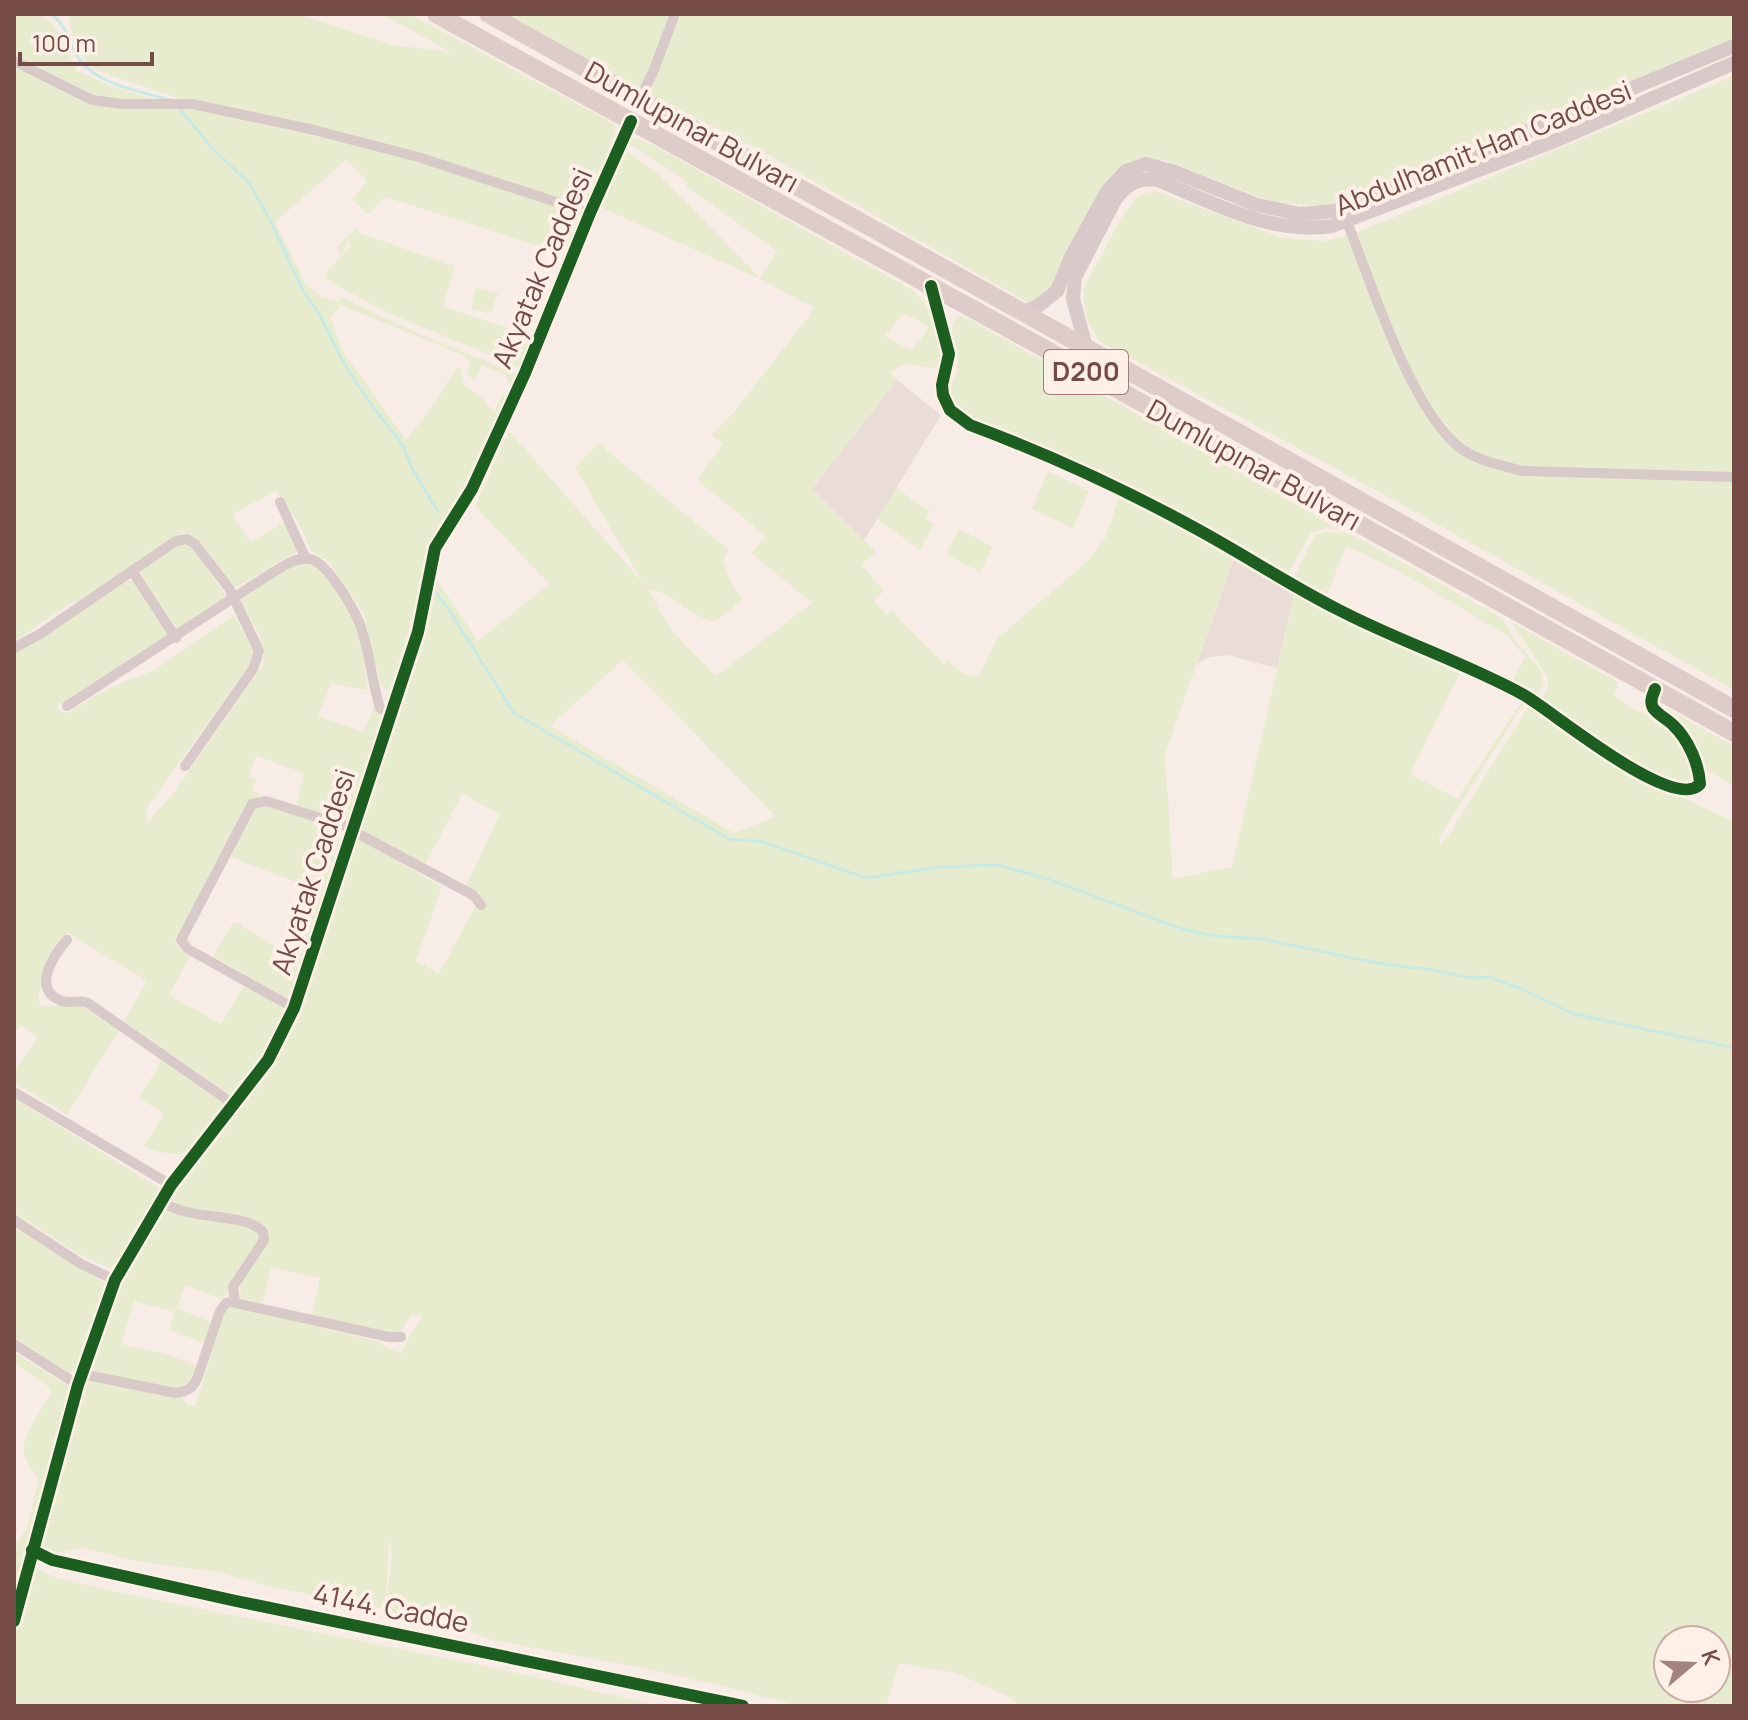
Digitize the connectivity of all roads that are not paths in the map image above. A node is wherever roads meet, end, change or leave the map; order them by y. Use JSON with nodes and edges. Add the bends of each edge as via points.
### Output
{"nodes":[{"id":1,"x":436,"y":14,"type":"edge"},
{"id":2,"x":488,"y":14,"type":"edge"},
{"id":3,"x":675,"y":14,"type":"edge"},
{"id":4,"x":1734,"y":46,"type":"edge"},
{"id":5,"x":14,"y":61,"type":"edge"},
{"id":6,"x":1734,"y":63,"type":"edge"},
{"id":7,"x":640,"y":98,"type":"junction"},
{"id":8,"x":631,"y":121,"type":"junction"},
{"id":9,"x":590,"y":213,"type":"junction"},
{"id":10,"x":1347,"y":222,"type":"junction"},
{"id":11,"x":931,"y":286,"type":"junction"},
{"id":12,"x":1023,"y":312,"type":"junction"},
{"id":13,"x":1086,"y":347,"type":"junction"},
{"id":14,"x":1734,"y":477,"type":"edge"},
{"id":15,"x":280,"y":502,"type":"dead end"},
{"id":16,"x":306,"y":559,"type":"junction"},
{"id":17,"x":132,"y":571,"type":"junction"},
{"id":18,"x":233,"y":599,"type":"junction"},
{"id":19,"x":176,"y":638,"type":"junction"},
{"id":20,"x":14,"y":648,"type":"edge"},
{"id":21,"x":1655,"y":689,"type":"junction"},
{"id":22,"x":67,"y":706,"type":"dead end"},
{"id":23,"x":1734,"y":709,"type":"edge"},
{"id":24,"x":390,"y":714,"type":"junction"},
{"id":25,"x":1734,"y":733,"type":"edge"},
{"id":26,"x":185,"y":766,"type":"dead end"},
{"id":27,"x":352,"y":829,"type":"junction"},
{"id":28,"x":481,"y":905,"type":"dead end"},
{"id":29,"x":67,"y":940,"type":"dead end"},
{"id":30,"x":294,"y":1008,"type":"junction"},
{"id":31,"x":14,"y":1092,"type":"edge"},
{"id":32,"x":235,"y":1105,"type":"junction"},
{"id":33,"x":171,"y":1185,"type":"junction"},
{"id":34,"x":163,"y":1202,"type":"junction"},
{"id":35,"x":14,"y":1220,"type":"edge"},
{"id":36,"x":115,"y":1280,"type":"junction"},
{"id":37,"x":235,"y":1302,"type":"junction"},
{"id":38,"x":401,"y":1337,"type":"dead end"},
{"id":39,"x":14,"y":1344,"type":"edge"},
{"id":40,"x":82,"y":1374,"type":"junction"},
{"id":41,"x":78,"y":1385,"type":"junction"},
{"id":42,"x":32,"y":1550,"type":"junction"},
{"id":43,"x":14,"y":1621,"type":"edge"},
{"id":44,"x":743,"y":1706,"type":"edge"}],
"edges":[{"from":1,"to":8,"type":"highway","name":"Dumlupınar Bulvarı","number":"D200"},
{"from":2,"to":7,"type":"highway","name":"Dumlupınar Bulvarı","number":"D200"},
{"from":3,"to":7,"type":"street"},
{"from":4,"to":12,"type":"main road","name":"Abdulhamit Han Caddesi","via":[[1335,211],[1300,214],[1257,205],[1146,164],[1126,171],[1108,190],[1057,291]]},
{"from":5,"to":9,"type":"street","via":[[92,100],[184,103],[314,130],[418,157]]},
{"from":6,"to":10,"type":"main road","name":"Abdulhamit Han Caddesi"},
{"from":7,"to":12,"type":"highway","name":"Dumlupınar Bulvarı","number":"D200"},
{"from":8,"to":9,"type":"street","name":"Akyatak Caddesi"},
{"from":8,"to":11,"type":"highway","name":"Dumlupınar Bulvarı","number":"D200"},
{"from":9,"to":24,"type":"street","name":"Akyatak Caddesi","via":[[472,489],[435,548],[418,632]]},
{"from":10,"to":13,"type":"main road","name":"Abdulhamit Han Caddesi","via":[[1287,228],[1158,180],[1134,182],[1115,200],[1075,277],[1073,299]]},
{"from":10,"to":14,"type":"street","via":[[1407,371],[1433,417],[1459,448],[1522,471]]},
{"from":11,"to":21,"type":"highway","name":"Dumlupınar Bulvarı","number":"D200"},
{"from":11,"to":21,"type":"street","via":[[949,354],[943,395],[950,410],[970,425],[1120,488],[1336,609],[1525,696],[1630,767],[1674,788],[1696,789],[1700,777],[1693,756],[1682,735],[1655,710]]},
{"from":12,"to":13,"type":"highway","name":"Dumlupınar Bulvarı","number":"D200"},
{"from":13,"to":23,"type":"highway","name":"Dumlupınar Bulvarı","number":"D200"},
{"from":15,"to":16,"type":"street"},
{"from":16,"to":18,"type":"street","via":[[275,571]]},
{"from":16,"to":24,"type":"street","via":[[324,567],[359,622],[380,708]]},
{"from":17,"to":18,"type":"street","via":[[187,539]]},
{"from":17,"to":19,"type":"street"},
{"from":17,"to":20,"type":"street"},
{"from":18,"to":19,"type":"street"},
{"from":18,"to":26,"type":"street","via":[[257,643],[259,658]]},
{"from":19,"to":22,"type":"street"},
{"from":21,"to":25,"type":"highway","name":"Dumlupınar Bulvarı","number":"D200"},
{"from":24,"to":27,"type":"street","name":"Akyatak Caddesi"},
{"from":27,"to":28,"type":"street","via":[[473,895]]},
{"from":27,"to":30,"type":"street","name":"Akyatak Caddesi"},
{"from":27,"to":30,"type":"street","via":[[266,801],[252,804],[181,940],[188,949]]},
{"from":29,"to":32,"type":"street","via":[[48,968],[52,994],[65,1002],[88,1003]]},
{"from":30,"to":32,"type":"street","name":"Akyatak Caddesi","via":[[268,1060]]},
{"from":31,"to":33,"type":"street"},
{"from":32,"to":33,"type":"street","name":"Akyatak Caddesi"},
{"from":33,"to":34,"type":"street","name":"Akyatak Caddesi"},
{"from":34,"to":36,"type":"street","name":"Akyatak Caddesi"},
{"from":34,"to":37,"type":"street","via":[[181,1213],[253,1224],[263,1232],[264,1240],[233,1287]]},
{"from":35,"to":36,"type":"street"},
{"from":36,"to":40,"type":"street","name":"Akyatak Caddesi"},
{"from":37,"to":38,"type":"street"},
{"from":37,"to":40,"type":"street","via":[[223,1306],[197,1379],[186,1392]]},
{"from":39,"to":41,"type":"street"},
{"from":40,"to":41,"type":"street","name":"Akyatak Caddesi"},
{"from":41,"to":42,"type":"street","name":"Akyatak Caddesi"},
{"from":42,"to":43,"type":"street","name":"Akyatak Caddesi"},
{"from":42,"to":44,"type":"street","name":"4144. Cadde","via":[[52,1560],[236,1601]]}]}
